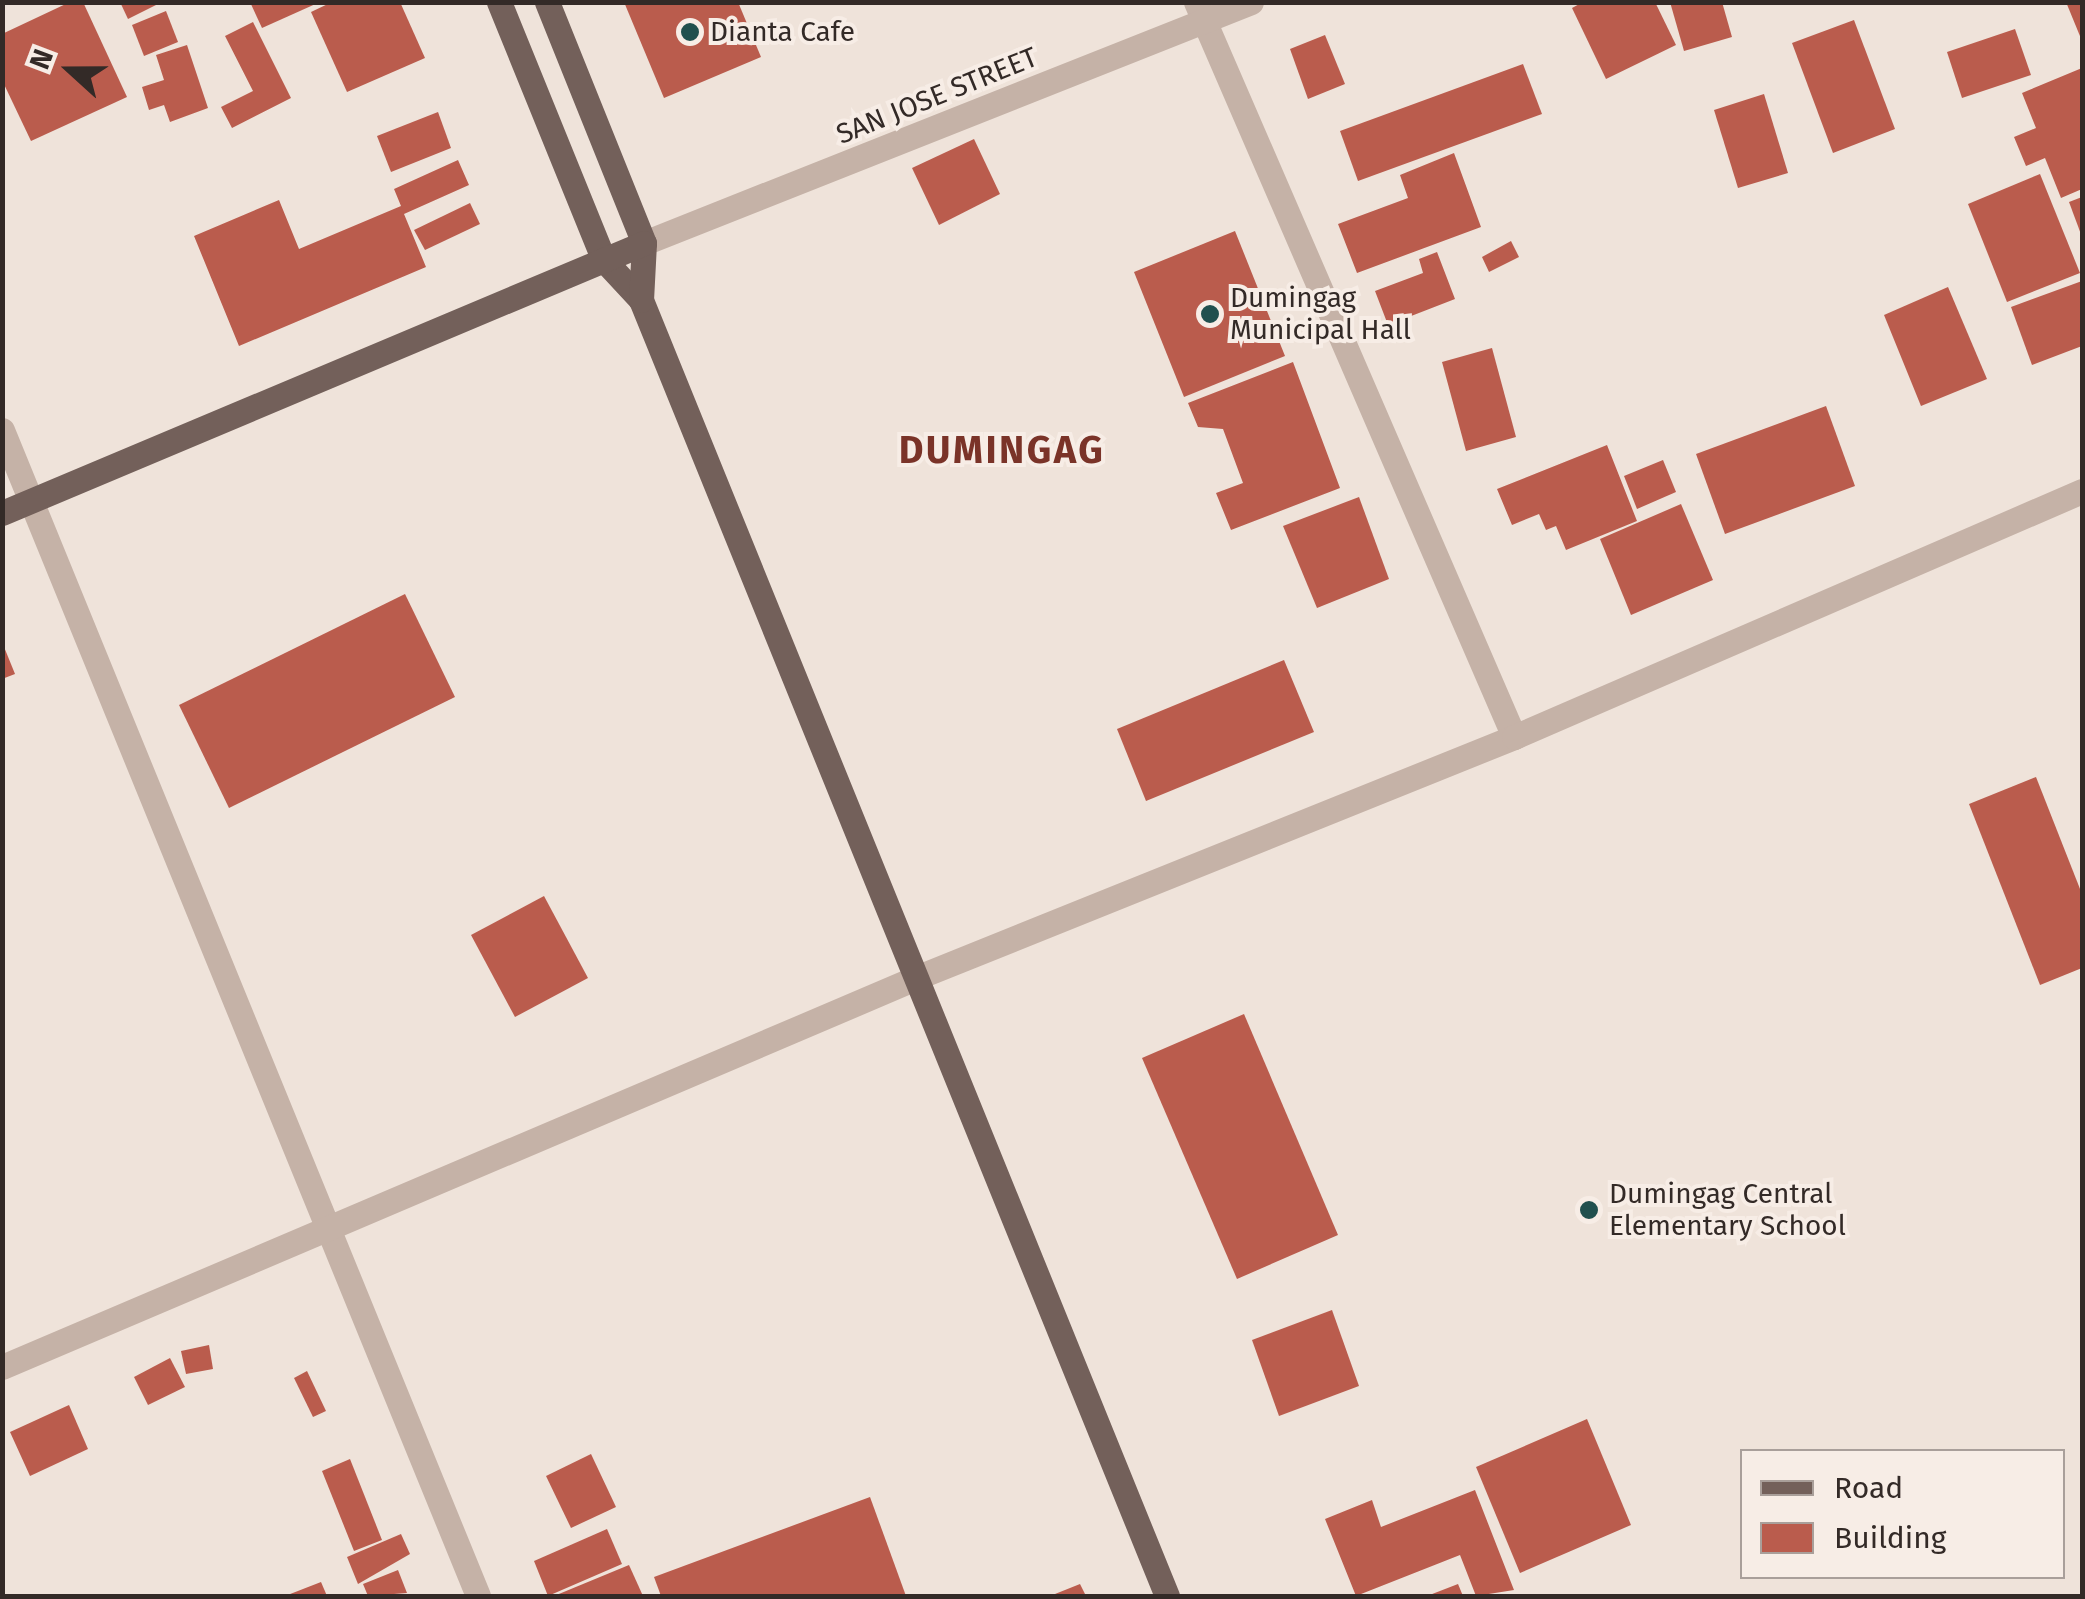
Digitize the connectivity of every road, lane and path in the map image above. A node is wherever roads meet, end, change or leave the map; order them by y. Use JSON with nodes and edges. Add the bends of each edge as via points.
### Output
{"nodes":[{"id":1,"x":499,"y":2,"type":"edge"},
{"id":2,"x":546,"y":2,"type":"edge"},
{"id":3,"x":1251,"y":2,"type":"edge"},
{"id":4,"x":1200,"y":12,"type":"edge"},
{"id":5,"x":644,"y":243,"type":"junction"},
{"id":6,"x":604,"y":260,"type":"junction"},
{"id":7,"x":641,"y":300,"type":"junction"},
{"id":8,"x":2,"y":430,"type":"edge"},
{"id":9,"x":2082,"y":491,"type":"edge"},
{"id":10,"x":30,"y":501,"type":"junction"},
{"id":11,"x":2,"y":512,"type":"edge"},
{"id":12,"x":1514,"y":737,"type":"junction"},
{"id":13,"x":918,"y":978,"type":"junction"},
{"id":14,"x":329,"y":1231,"type":"junction"},
{"id":15,"x":2,"y":1366,"type":"edge"},
{"id":16,"x":478,"y":1596,"type":"edge"},
{"id":17,"x":1167,"y":1596,"type":"edge"}],
"edges":[{"from":1,"to":6,"type":"main road"},
{"from":2,"to":5,"type":"main road"},
{"from":3,"to":4,"type":"street","name":"SAN JOSE STREET"},
{"from":4,"to":5,"type":"street","name":"SAN JOSE STREET"},
{"from":4,"to":12,"type":"street"},
{"from":5,"to":6,"type":"main road"},
{"from":5,"to":7,"type":"main road"},
{"from":6,"to":7,"type":"main road"},
{"from":6,"to":10,"type":"main road"},
{"from":7,"to":13,"type":"main road"},
{"from":8,"to":10,"type":"street"},
{"from":9,"to":12,"type":"street"},
{"from":10,"to":11,"type":"main road"},
{"from":10,"to":14,"type":"street"},
{"from":12,"to":13,"type":"street"},
{"from":13,"to":14,"type":"street"},
{"from":13,"to":17,"type":"main road"},
{"from":14,"to":15,"type":"street"},
{"from":14,"to":16,"type":"street"}]}
